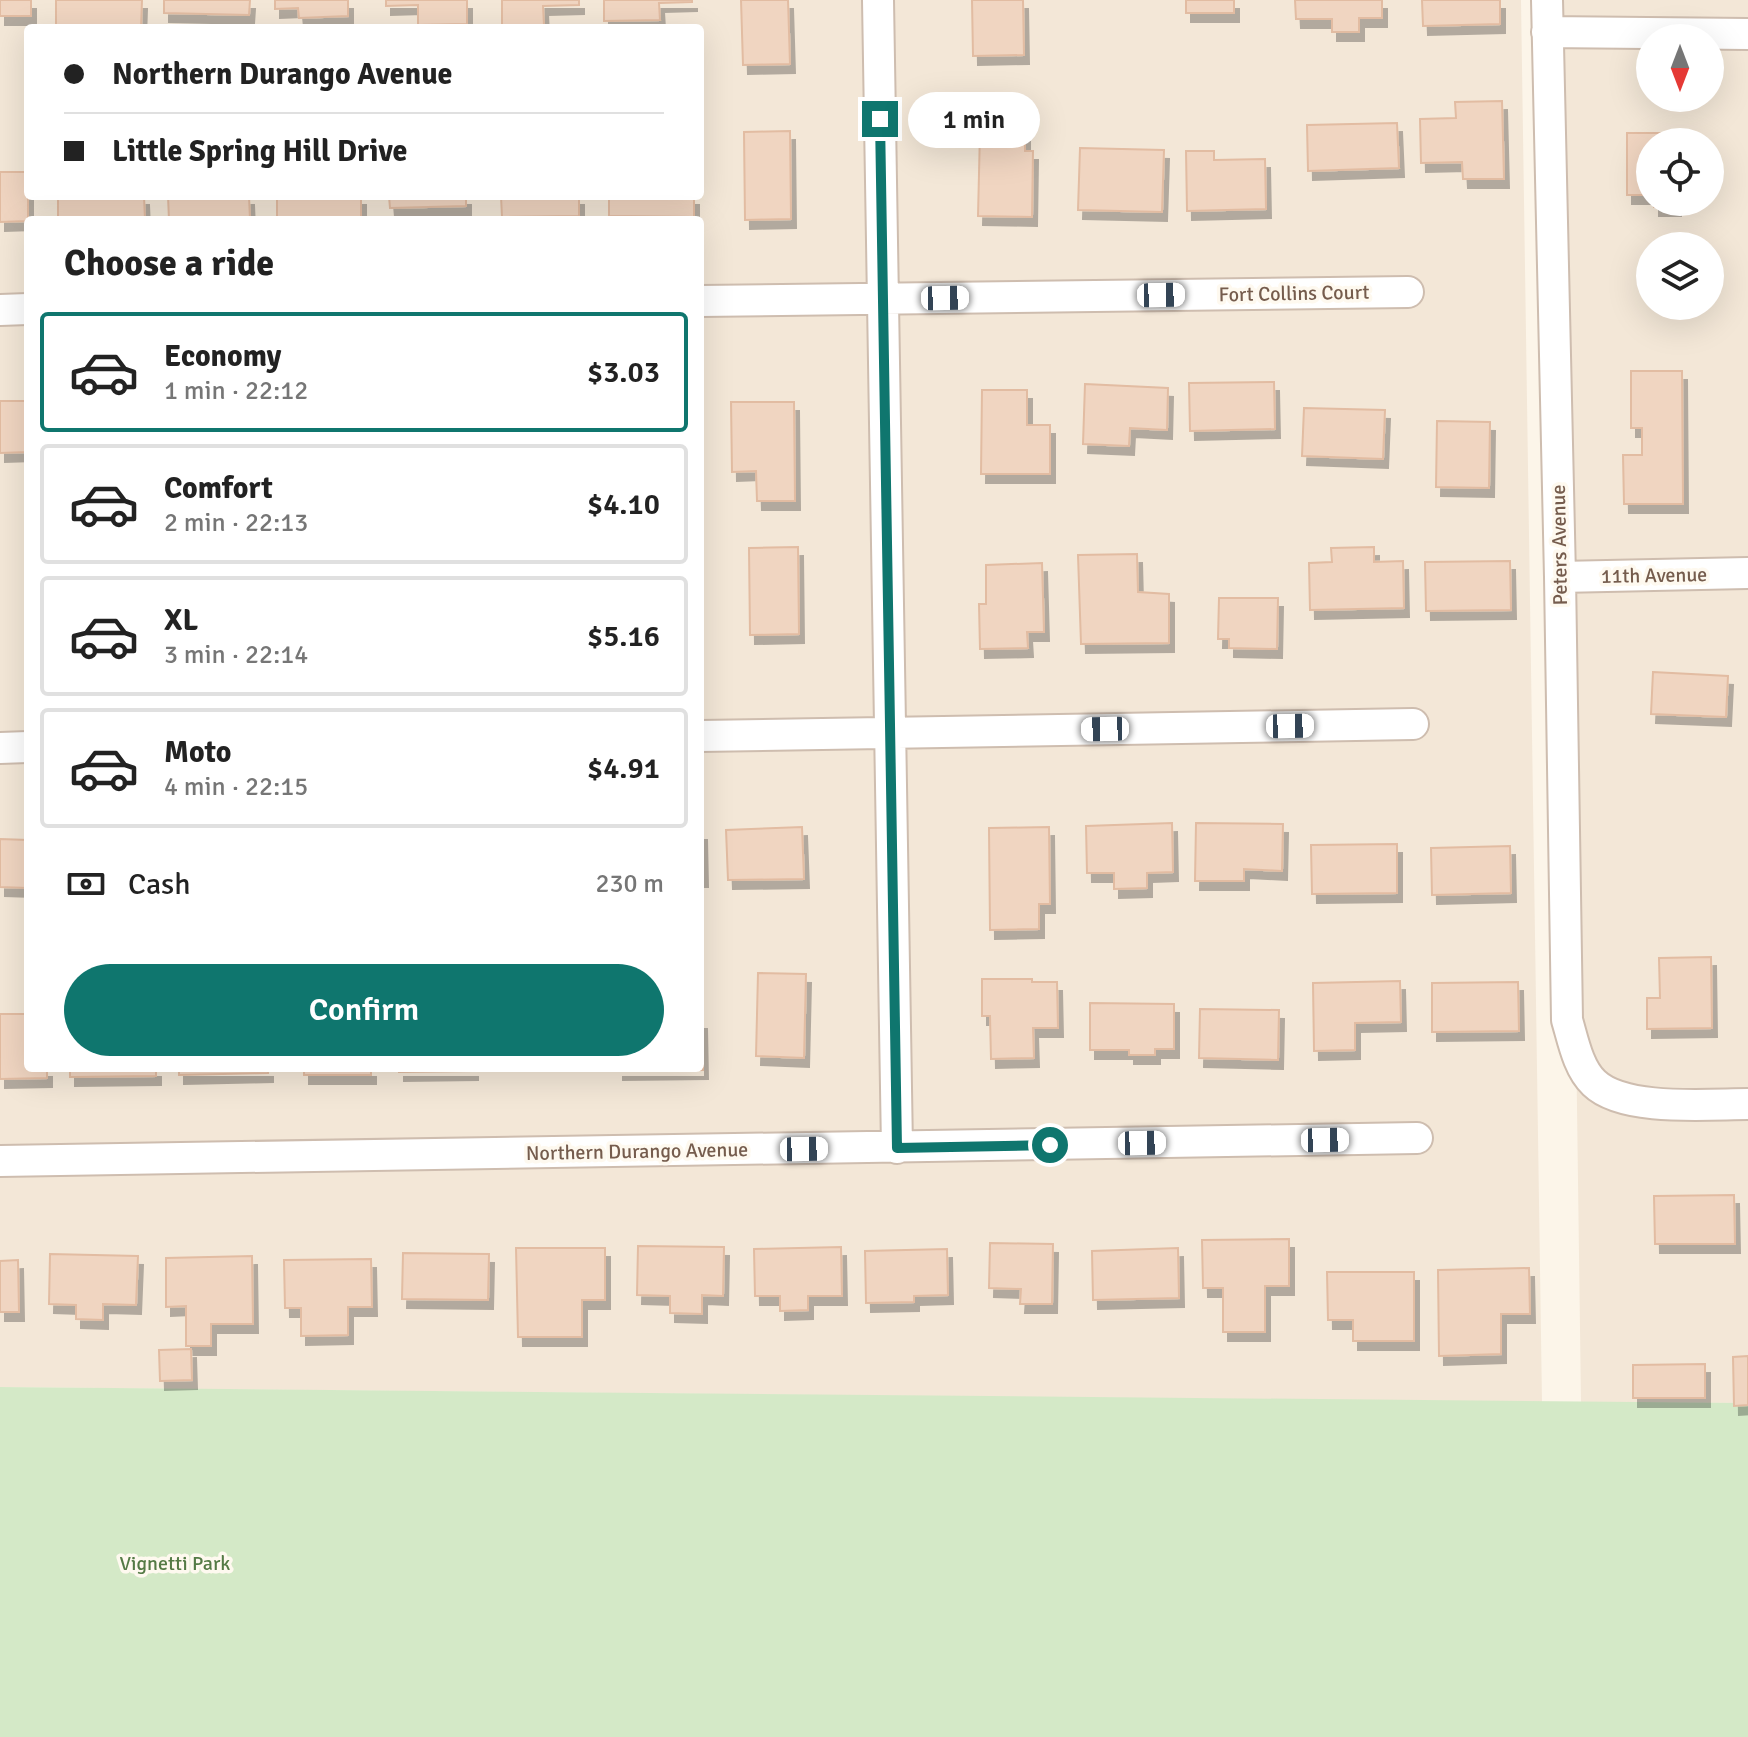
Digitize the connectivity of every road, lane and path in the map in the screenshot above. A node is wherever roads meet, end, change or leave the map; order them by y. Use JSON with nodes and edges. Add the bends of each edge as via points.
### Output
{"nodes":[{"id":1,"x":878,"y":0,"type":"edge"},
{"id":2,"x":1547,"y":0,"type":"edge"},
{"id":3,"x":1547,"y":32,"type":"junction"},
{"id":4,"x":1748,"y":34,"type":"edge"},
{"id":5,"x":1408,"y":292,"type":"dead end"},
{"id":6,"x":883,"y":298,"type":"junction"},
{"id":7,"x":704,"y":301,"type":"edge"},
{"id":8,"x":24,"y":309,"type":"edge"},
{"id":9,"x":0,"y":310,"type":"edge"},
{"id":10,"x":1748,"y":573,"type":"edge"},
{"id":11,"x":1560,"y":577,"type":"junction"},
{"id":12,"x":1413,"y":724,"type":"dead end"},
{"id":13,"x":890,"y":733,"type":"junction"},
{"id":14,"x":704,"y":736,"type":"edge"},
{"id":15,"x":24,"y":747,"type":"edge"},
{"id":16,"x":0,"y":748,"type":"edge"},
{"id":17,"x":1748,"y":1104,"type":"edge"},
{"id":18,"x":1417,"y":1138,"type":"dead end"},
{"id":19,"x":897,"y":1148,"type":"junction"},
{"id":20,"x":0,"y":1161,"type":"edge"}],
"edges":[{"from":1,"to":6,"type":"street"},
{"from":2,"to":3,"type":"street","name":"Peters Avenue"},
{"from":3,"to":4,"type":"street"},
{"from":3,"to":11,"type":"street","name":"Peters Avenue"},
{"from":5,"to":6,"type":"street","name":"Fort Collins Court"},
{"from":6,"to":7,"type":"street","name":"Fort Collins Court"},
{"from":6,"to":13,"type":"street"},
{"from":8,"to":9,"type":"street"},
{"from":10,"to":11,"type":"street","name":"11th Avenue"},
{"from":11,"to":17,"type":"street","name":"Peters Avenue","via":[[1567,1020],[1578,1056],[1594,1084],[1624,1099],[1660,1105]]},
{"from":12,"to":13,"type":"street"},
{"from":13,"to":14,"type":"street"},
{"from":13,"to":19,"type":"street"},
{"from":15,"to":16,"type":"street"},
{"from":18,"to":19,"type":"street","name":"Northern Durango Avenue"},
{"from":19,"to":20,"type":"street","name":"Northern Durango Avenue"}]}
